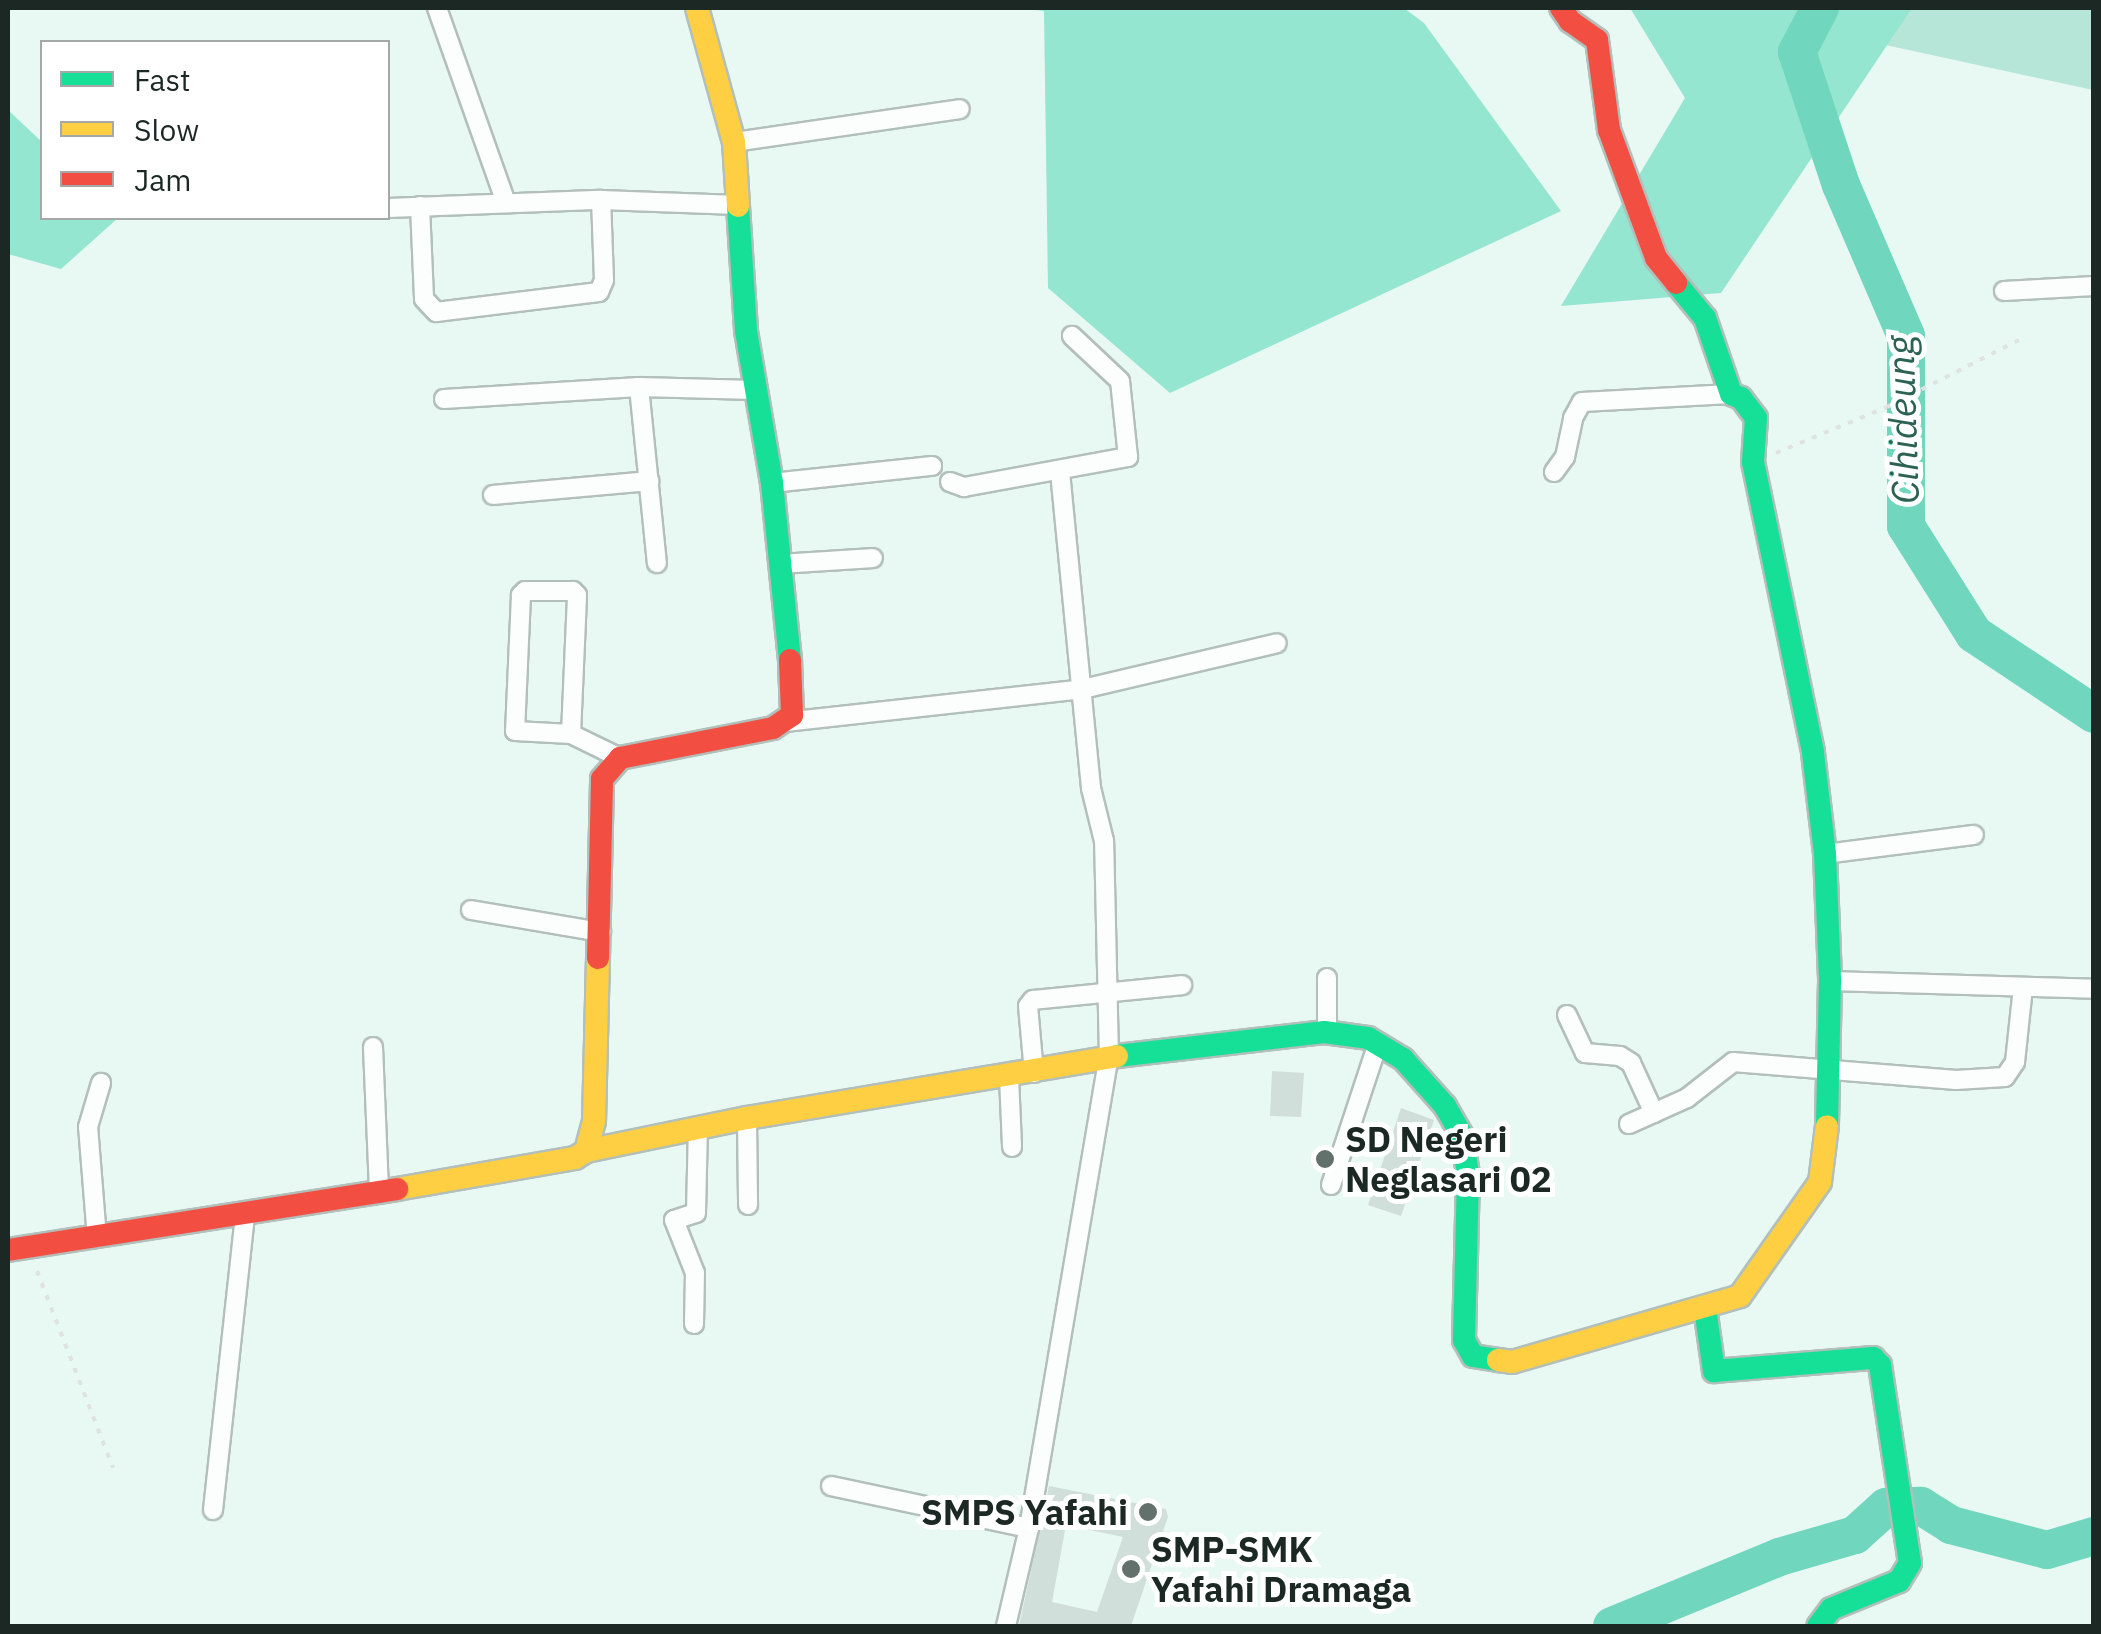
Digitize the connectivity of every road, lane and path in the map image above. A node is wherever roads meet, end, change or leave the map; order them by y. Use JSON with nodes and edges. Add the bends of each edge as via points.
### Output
{"nodes":[{"id":1,"x":437,"y":8,"type":"edge"},
{"id":2,"x":696,"y":8,"type":"edge"},
{"id":3,"x":1560,"y":8,"type":"edge"},
{"id":4,"x":960,"y":109,"type":"dead end"},
{"id":5,"x":734,"y":142,"type":"junction"},
{"id":6,"x":601,"y":200,"type":"junction"},
{"id":7,"x":506,"y":203,"type":"junction"},
{"id":8,"x":738,"y":205,"type":"junction"},
{"id":9,"x":420,"y":206,"type":"junction"},
{"id":10,"x":390,"y":208,"type":"edge"},
{"id":11,"x":2094,"y":286,"type":"edge"},
{"id":12,"x":2004,"y":290,"type":"dead end"},
{"id":13,"x":1072,"y":336,"type":"dead end"},
{"id":14,"x":2019,"y":340,"type":"dead end"},
{"id":15,"x":640,"y":387,"type":"junction"},
{"id":16,"x":755,"y":390,"type":"junction"},
{"id":17,"x":1730,"y":394,"type":"junction"},
{"id":18,"x":444,"y":399,"type":"dead end"},
{"id":19,"x":1753,"y":462,"type":"junction"},
{"id":20,"x":932,"y":466,"type":"dead end"},
{"id":21,"x":1060,"y":472,"type":"junction"},
{"id":22,"x":1554,"y":472,"type":"dead end"},
{"id":23,"x":649,"y":481,"type":"junction"},
{"id":24,"x":950,"y":482,"type":"dead end"},
{"id":25,"x":772,"y":483,"type":"junction"},
{"id":26,"x":493,"y":495,"type":"dead end"},
{"id":27,"x":873,"y":558,"type":"dead end"},
{"id":28,"x":657,"y":563,"type":"dead end"},
{"id":29,"x":781,"y":564,"type":"junction"},
{"id":30,"x":1278,"y":643,"type":"dead end"},
{"id":31,"x":1083,"y":689,"type":"junction"},
{"id":32,"x":785,"y":722,"type":"junction"},
{"id":33,"x":571,"y":734,"type":"junction"},
{"id":34,"x":620,"y":758,"type":"junction"},
{"id":35,"x":1974,"y":836,"type":"dead end"},
{"id":36,"x":1825,"y":854,"type":"junction"},
{"id":37,"x":471,"y":910,"type":"dead end"},
{"id":38,"x":601,"y":932,"type":"junction"},
{"id":39,"x":1327,"y":978,"type":"dead end"},
{"id":40,"x":1830,"y":982,"type":"junction"},
{"id":41,"x":1182,"y":985,"type":"dead end"},
{"id":42,"x":2023,"y":987,"type":"junction"},
{"id":43,"x":2094,"y":989,"type":"edge"},
{"id":44,"x":1110,"y":995,"type":"junction"},
{"id":45,"x":1567,"y":1015,"type":"dead end"},
{"id":46,"x":1327,"y":1032,"type":"junction"},
{"id":47,"x":1378,"y":1042,"type":"junction"},
{"id":48,"x":373,"y":1047,"type":"dead end"},
{"id":49,"x":1109,"y":1057,"type":"junction"},
{"id":50,"x":1827,"y":1071,"type":"junction"},
{"id":51,"x":1034,"y":1073,"type":"junction"},
{"id":52,"x":1009,"y":1077,"type":"junction"},
{"id":53,"x":101,"y":1083,"type":"dead end"},
{"id":54,"x":1654,"y":1113,"type":"junction"},
{"id":55,"x":747,"y":1118,"type":"junction"},
{"id":56,"x":1629,"y":1124,"type":"dead end"},
{"id":57,"x":698,"y":1128,"type":"junction"},
{"id":58,"x":1012,"y":1147,"type":"dead end"},
{"id":59,"x":586,"y":1151,"type":"junction"},
{"id":60,"x":1331,"y":1185,"type":"dead end"},
{"id":61,"x":379,"y":1192,"type":"junction"},
{"id":62,"x":748,"y":1205,"type":"dead end"},
{"id":63,"x":244,"y":1216,"type":"junction"},
{"id":64,"x":97,"y":1238,"type":"junction"},
{"id":65,"x":18,"y":1249,"type":"edge"},
{"id":66,"x":1706,"y":1308,"type":"junction"},
{"id":67,"x":694,"y":1324,"type":"dead end"},
{"id":68,"x":113,"y":1468,"type":"dead end"},
{"id":69,"x":831,"y":1486,"type":"dead end"},
{"id":70,"x":213,"y":1510,"type":"dead end"},
{"id":71,"x":1030,"y":1528,"type":"junction"},
{"id":72,"x":1006,"y":1626,"type":"edge"},
{"id":73,"x":1818,"y":1626,"type":"edge"}],
"edges":[{"from":1,"to":7,"type":"street"},
{"from":2,"to":5,"type":"street"},
{"from":3,"to":17,"type":"street","via":[[1597,40],[1609,130],[1656,258],[1705,318]]},
{"from":4,"to":5,"type":"street"},
{"from":5,"to":8,"type":"street"},
{"from":6,"to":7,"type":"street"},
{"from":6,"to":8,"type":"street"},
{"from":6,"to":9,"type":"street","via":[[599,292],[436,312],[424,299]]},
{"from":7,"to":9,"type":"street"},
{"from":8,"to":16,"type":"street"},
{"from":9,"to":10,"type":"street"},
{"from":11,"to":12,"type":"street"},
{"from":13,"to":21,"type":"street","via":[[1120,381],[1130,453]]},
{"from":14,"to":19,"type":"path","via":[[1887,407]]},
{"from":15,"to":16,"type":"street"},
{"from":15,"to":18,"type":"street"},
{"from":15,"to":23,"type":"street"},
{"from":16,"to":25,"type":"street"},
{"from":17,"to":19,"type":"street","via":[[1756,418]]},
{"from":17,"to":22,"type":"street","via":[[1582,402]]},
{"from":19,"to":36,"type":"street","via":[[1813,753]]},
{"from":20,"to":25,"type":"street"},
{"from":21,"to":24,"type":"street","via":[[964,488]]},
{"from":21,"to":31,"type":"street"},
{"from":23,"to":26,"type":"street"},
{"from":23,"to":28,"type":"street"},
{"from":25,"to":29,"type":"street"},
{"from":27,"to":29,"type":"street"},
{"from":29,"to":32,"type":"street","via":[[795,691]]},
{"from":30,"to":31,"type":"street"},
{"from":31,"to":32,"type":"street"},
{"from":31,"to":44,"type":"street","via":[[1092,796],[1104,841]]},
{"from":32,"to":34,"type":"street"},
{"from":33,"to":33,"type":"street","via":[[577,595],[525,591],[515,730]]},
{"from":33,"to":34,"type":"street"},
{"from":34,"to":38,"type":"street","via":[[600,790]]},
{"from":35,"to":36,"type":"street"},
{"from":36,"to":40,"type":"street"},
{"from":37,"to":38,"type":"street"},
{"from":38,"to":59,"type":"street","via":[[594,1121]]},
{"from":39,"to":46,"type":"street"},
{"from":40,"to":42,"type":"street"},
{"from":40,"to":50,"type":"street"},
{"from":41,"to":44,"type":"street"},
{"from":42,"to":43,"type":"street"},
{"from":42,"to":50,"type":"street","via":[[2015,1062],[2005,1077]]},
{"from":44,"to":49,"type":"street"},
{"from":44,"to":51,"type":"street","via":[[1030,1002]]},
{"from":45,"to":54,"type":"street","via":[[1585,1053],[1631,1063]]},
{"from":46,"to":47,"type":"street"},
{"from":46,"to":49,"type":"street"},
{"from":47,"to":60,"type":"street"},
{"from":47,"to":66,"type":"street","via":[[1418,1074],[1462,1136],[1468,1175],[1464,1340],[1473,1356],[1512,1362]]},
{"from":48,"to":61,"type":"street"},
{"from":49,"to":51,"type":"street"},
{"from":49,"to":71,"type":"street"},
{"from":50,"to":54,"type":"street","via":[[1733,1062],[1687,1098]]},
{"from":50,"to":66,"type":"street","via":[[1820,1182],[1754,1282],[1740,1296]]},
{"from":51,"to":52,"type":"street"},
{"from":52,"to":55,"type":"street"},
{"from":52,"to":58,"type":"street"},
{"from":53,"to":64,"type":"street","via":[[88,1127]]},
{"from":54,"to":56,"type":"street"},
{"from":55,"to":57,"type":"street"},
{"from":55,"to":62,"type":"street"},
{"from":57,"to":59,"type":"street"},
{"from":57,"to":67,"type":"street","via":[[696,1213],[674,1220],[694,1273]]},
{"from":59,"to":61,"type":"street"},
{"from":61,"to":63,"type":"street"},
{"from":63,"to":64,"type":"street"},
{"from":63,"to":70,"type":"street"},
{"from":64,"to":65,"type":"street"},
{"from":65,"to":68,"type":"path"},
{"from":66,"to":73,"type":"street","via":[[1714,1371],[1878,1360],[1898,1463],[1907,1572],[1832,1609]]},
{"from":69,"to":71,"type":"street"},
{"from":71,"to":72,"type":"street"}]}
